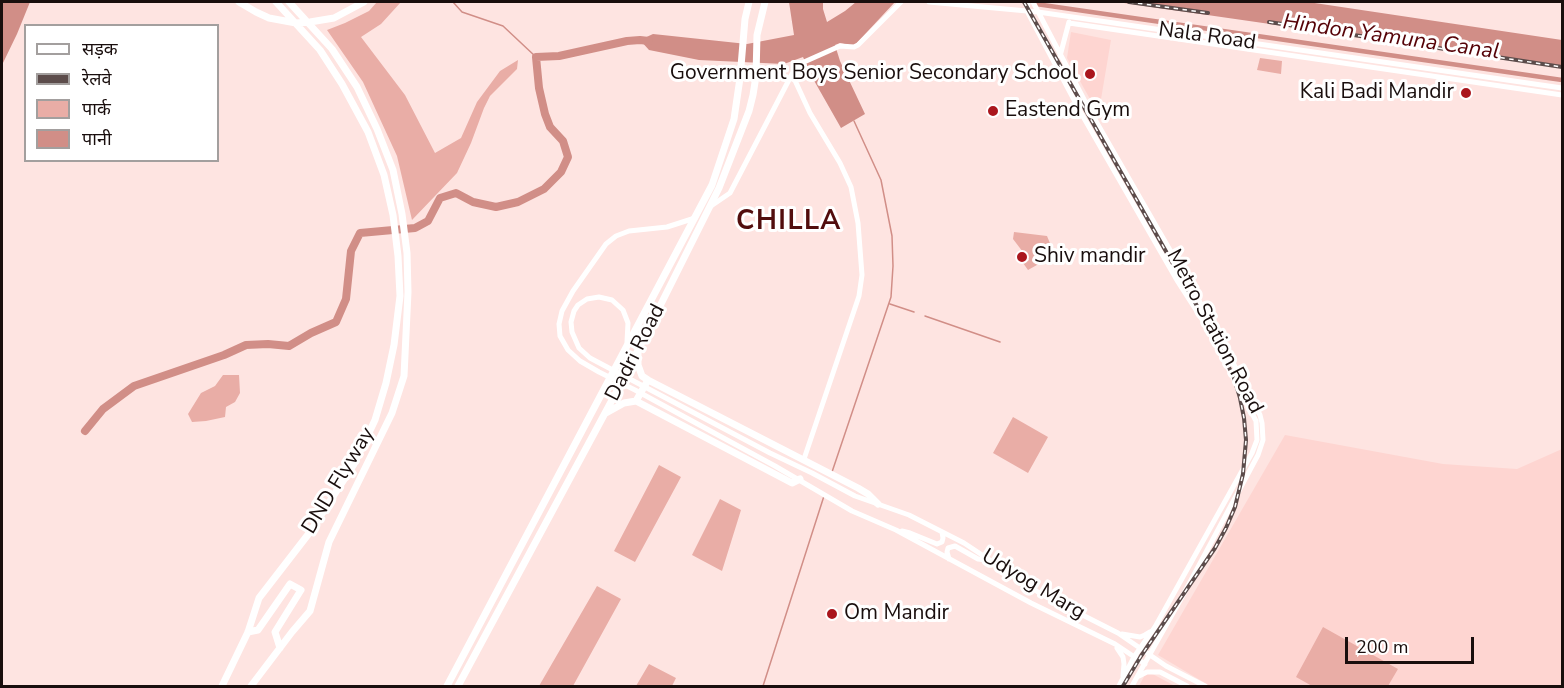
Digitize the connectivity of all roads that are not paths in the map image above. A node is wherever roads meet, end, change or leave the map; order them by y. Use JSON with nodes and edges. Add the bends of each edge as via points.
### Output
{"nodes":[{"id":1,"x":239,"y":2,"type":"edge"},
{"id":2,"x":276,"y":2,"type":"edge"},
{"id":3,"x":289,"y":2,"type":"edge"},
{"id":4,"x":364,"y":2,"type":"edge"},
{"id":5,"x":749,"y":2,"type":"edge"},
{"id":6,"x":765,"y":2,"type":"edge"},
{"id":7,"x":900,"y":2,"type":"edge"},
{"id":8,"x":929,"y":2,"type":"edge"},
{"id":9,"x":1028,"y":2,"type":"edge"},
{"id":10,"x":1033,"y":2,"type":"edge"},
{"id":11,"x":1028,"y":11,"type":"junction"},
{"id":12,"x":1038,"y":12,"type":"junction"},
{"id":13,"x":1070,"y":21,"type":"junction"},
{"id":14,"x":1056,"y":47,"type":"junction"},
{"id":15,"x":1048,"y":51,"type":"junction"},
{"id":16,"x":1060,"y":56,"type":"junction"},
{"id":17,"x":792,"y":74,"type":"junction"},
{"id":18,"x":1486,"y":80,"type":"junction"},
{"id":19,"x":1563,"y":88,"type":"edge"},
{"id":20,"x":1563,"y":95,"type":"edge"},
{"id":21,"x":716,"y":187,"type":"junction"},
{"id":22,"x":730,"y":193,"type":"junction"},
{"id":23,"x":709,"y":203,"type":"junction"},
{"id":24,"x":695,"y":218,"type":"junction"},
{"id":25,"x":638,"y":349,"type":"junction"},
{"id":26,"x":624,"y":352,"type":"junction"},
{"id":27,"x":648,"y":381,"type":"junction"},
{"id":28,"x":605,"y":387,"type":"junction"},
{"id":29,"x":636,"y":401,"type":"junction"},
{"id":30,"x":610,"y":402,"type":"junction"},
{"id":31,"x":604,"y":414,"type":"junction"},
{"id":32,"x":804,"y":459,"type":"junction"},
{"id":33,"x":803,"y":482,"type":"junction"},
{"id":34,"x":878,"y":504,"type":"junction"},
{"id":35,"x":896,"y":530,"type":"junction"},
{"id":36,"x":942,"y":532,"type":"junction"},
{"id":37,"x":949,"y":559,"type":"junction"},
{"id":38,"x":989,"y":560,"type":"junction"},
{"id":39,"x":1173,"y":592,"type":"junction"},
{"id":40,"x":1182,"y":597,"type":"junction"},
{"id":41,"x":1155,"y":627,"type":"junction"},
{"id":42,"x":248,"y":632,"type":"junction"},
{"id":43,"x":1118,"y":633,"type":"junction"},
{"id":44,"x":1158,"y":640,"type":"junction"},
{"id":45,"x":1115,"y":644,"type":"junction"},
{"id":46,"x":280,"y":648,"type":"junction"},
{"id":47,"x":1141,"y":648,"type":"junction"},
{"id":48,"x":1150,"y":655,"type":"junction"},
{"id":49,"x":1134,"y":657,"type":"junction"},
{"id":50,"x":1144,"y":664,"type":"junction"},
{"id":51,"x":1166,"y":666,"type":"junction"},
{"id":52,"x":1136,"y":679,"type":"junction"},
{"id":53,"x":1121,"y":684,"type":"edge"},
{"id":54,"x":222,"y":687,"type":"edge"},
{"id":55,"x":251,"y":687,"type":"edge"},
{"id":56,"x":447,"y":687,"type":"edge"},
{"id":57,"x":458,"y":687,"type":"edge"},
{"id":58,"x":1132,"y":687,"type":"edge"},
{"id":59,"x":1187,"y":687,"type":"edge"},
{"id":60,"x":1205,"y":687,"type":"edge"}],
"edges":[{"from":1,"to":4,"type":"highway","via":[[269,18],[296,22],[329,19]]},
{"from":2,"to":42,"type":"highway","name":"DND Flyway","via":[[320,50],[368,132],[384,175],[394,224],[400,296],[394,345],[375,420],[354,464],[259,598]]},
{"from":3,"to":46,"type":"highway","name":"DND Flyway","via":[[332,49],[357,87],[377,129],[393,170],[403,223],[408,292],[404,376],[392,413],[328,542],[310,610]]},
{"from":5,"to":21,"type":"highway","name":"Dadri Road","via":[[734,119]]},
{"from":6,"to":21,"type":"highway","name":"Dadri Road","via":[[757,35],[756,76],[749,111]]},
{"from":7,"to":17,"type":"street","via":[[858,45],[840,46],[804,62]]},
{"from":8,"to":11,"type":"street","name":"Nala Road"},
{"from":9,"to":11,"type":"street","name":"Metro Station Road"},
{"from":10,"to":12,"type":"street","name":"Metro Station Road"},
{"from":11,"to":12,"type":"street","name":"Nala Road"},
{"from":11,"to":15,"type":"street","name":"Metro Station Road"},
{"from":12,"to":13,"type":"street","name":"Nala Road"},
{"from":12,"to":14,"type":"street","name":"Metro Station Road"},
{"from":13,"to":16,"type":"street"},
{"from":13,"to":18,"type":"street","name":"Nala Road"},
{"from":14,"to":15,"type":"street"},
{"from":14,"to":16,"type":"street","name":"Metro Station Road"},
{"from":15,"to":39,"type":"street","name":"Metro Station Road","via":[[1256,421],[1257,440],[1252,453]]},
{"from":16,"to":40,"type":"street","name":"Metro Station Road","via":[[1217,332],[1262,423],[1263,440],[1258,455]]},
{"from":17,"to":22,"type":"street"},
{"from":17,"to":32,"type":"street","via":[[851,187],[862,275],[859,296]]},
{"from":18,"to":19,"type":"street","name":"Nala Road"},
{"from":18,"to":20,"type":"street","name":"Nala Road"},
{"from":21,"to":22,"type":"street"},
{"from":21,"to":23,"type":"highway","name":"Dadri Road"},
{"from":22,"to":23,"type":"street"},
{"from":23,"to":24,"type":"highway","name":"Dadri Road"},
{"from":23,"to":25,"type":"highway","name":"Dadri Road"},
{"from":24,"to":26,"type":"highway","name":"Dadri Road"},
{"from":24,"to":33,"type":"street","name":"Udyog Marg","via":[[667,227],[629,231],[606,244],[562,311],[560,336],[567,350],[580,361]]},
{"from":25,"to":27,"type":"highway","via":[[638,365]]},
{"from":25,"to":30,"type":"highway","name":"Dadri Road"},
{"from":26,"to":28,"type":"highway","name":"Dadri Road"},
{"from":26,"to":34,"type":"street","name":"Udyog Marg","via":[[628,323],[623,310],[612,300],[599,297],[578,306],[571,322],[572,332],[579,348],[590,358],[770,453]]},
{"from":27,"to":29,"type":"highway"},
{"from":27,"to":32,"type":"highway"},
{"from":28,"to":30,"type":"highway","via":[[611,390]]},
{"from":28,"to":56,"type":"highway","name":"Dadri Road"},
{"from":29,"to":31,"type":"highway"},
{"from":29,"to":33,"type":"highway","via":[[792,483]]},
{"from":30,"to":31,"type":"highway","name":"Dadri Road"},
{"from":31,"to":57,"type":"highway","name":"Dadri Road"},
{"from":32,"to":34,"type":"highway","via":[[868,494]]},
{"from":33,"to":35,"type":"street","name":"Udyog Marg","via":[[852,511]]},
{"from":34,"to":36,"type":"street","name":"Udyog Marg"},
{"from":35,"to":36,"type":"street","via":[[937,544],[942,542]]},
{"from":35,"to":37,"type":"street","name":"Udyog Marg"},
{"from":36,"to":38,"type":"street","name":"Udyog Marg"},
{"from":37,"to":38,"type":"street","via":[[948,548],[955,546],[978,559]]},
{"from":37,"to":45,"type":"street","name":"Udyog Marg"},
{"from":38,"to":43,"type":"street","name":"Udyog Marg","via":[[1041,594]]},
{"from":39,"to":40,"type":"street"},
{"from":39,"to":41,"type":"street","name":"Metro Station Road"},
{"from":40,"to":44,"type":"street","name":"Metro Station Road"},
{"from":41,"to":43,"type":"street","via":[[1143,637]]},
{"from":41,"to":47,"type":"street","name":"Metro Station Road"},
{"from":42,"to":46,"type":"highway","via":[[258,630],[290,584],[301,590],[275,632]]},
{"from":42,"to":54,"type":"highway","name":"DND Flyway"},
{"from":43,"to":47,"type":"street","name":"Udyog Marg"},
{"from":44,"to":48,"type":"street","name":"Metro Station Road"},
{"from":44,"to":51,"type":"street","via":[[1158,654]]},
{"from":45,"to":49,"type":"street","name":"Udyog Marg"},
{"from":45,"to":53,"type":"street","via":[[1125,664]]},
{"from":46,"to":55,"type":"highway","name":"DND Flyway"},
{"from":47,"to":48,"type":"street","name":"Udyog Marg"},
{"from":47,"to":49,"type":"street","name":"Metro Station Road"},
{"from":48,"to":50,"type":"street","name":"Metro Station Road"},
{"from":48,"to":51,"type":"street","name":"Udyog Marg"},
{"from":49,"to":50,"type":"street","name":"Udyog Marg"},
{"from":49,"to":53,"type":"street","name":"Metro Station Road"},
{"from":50,"to":52,"type":"street","name":"Metro Station Road"},
{"from":51,"to":60,"type":"street","name":"Udyog Marg"},
{"from":52,"to":58,"type":"street","name":"Metro Station Road"},
{"from":52,"to":59,"type":"street","via":[[1147,672],[1160,672]]}]}
